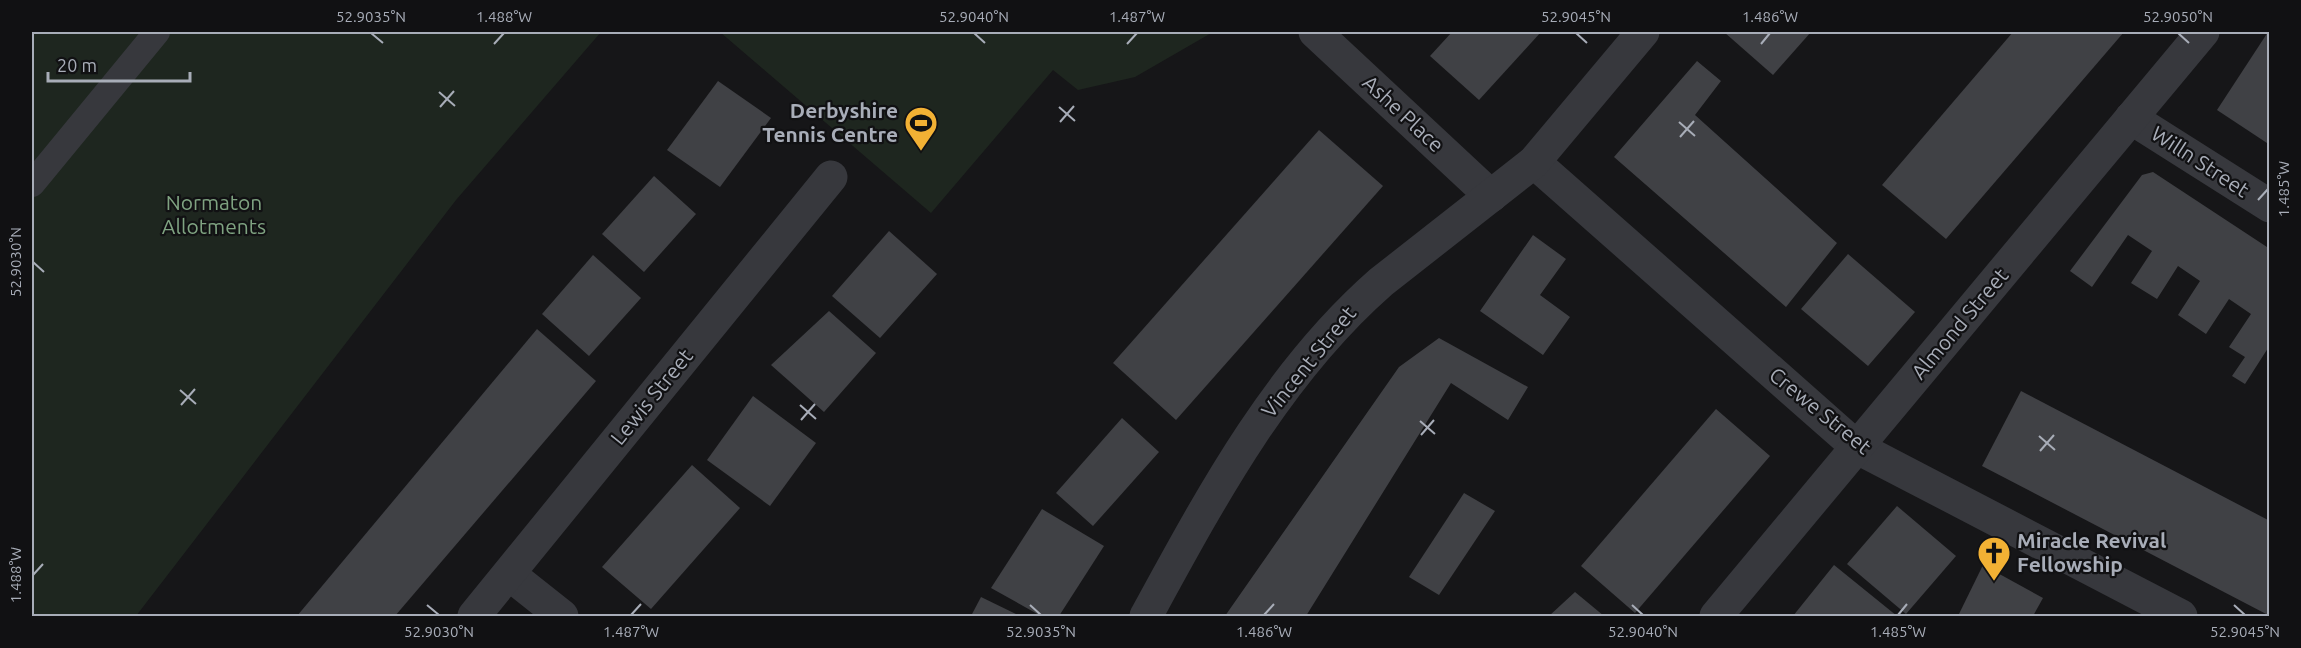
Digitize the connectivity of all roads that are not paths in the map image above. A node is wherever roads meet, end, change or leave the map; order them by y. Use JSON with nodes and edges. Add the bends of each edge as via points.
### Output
{"nodes":[{"id":1,"x":157,"y":32,"type":"edge"},
{"id":2,"x":1315,"y":32,"type":"edge"},
{"id":3,"x":1643,"y":32,"type":"edge"},
{"id":4,"x":2203,"y":32,"type":"edge"},
{"id":5,"x":2131,"y":118,"type":"junction"},
{"id":6,"x":1534,"y":162,"type":"junction"},
{"id":7,"x":831,"y":177,"type":"dead end"},
{"id":8,"x":32,"y":184,"type":"edge"},
{"id":9,"x":1491,"y":196,"type":"junction"},
{"id":10,"x":2270,"y":206,"type":"edge"},
{"id":11,"x":1858,"y":448,"type":"junction"},
{"id":12,"x":509,"y":574,"type":"junction"},
{"id":13,"x":474,"y":616,"type":"edge"},
{"id":14,"x":562,"y":616,"type":"edge"},
{"id":15,"x":1146,"y":616,"type":"edge"},
{"id":16,"x":1716,"y":616,"type":"edge"},
{"id":17,"x":2181,"y":616,"type":"edge"}],
"edges":[{"from":1,"to":8,"type":"lane"},
{"from":2,"to":9,"type":"street","name":"Ashe Place"},
{"from":3,"to":6,"type":"street","name":"Vincent Street"},
{"from":4,"to":5,"type":"street","name":"Almond Street"},
{"from":5,"to":10,"type":"street","name":"Willn Street"},
{"from":5,"to":11,"type":"street","name":"Almond Street"},
{"from":6,"to":9,"type":"street","name":"Vincent Street"},
{"from":6,"to":11,"type":"street","name":"Crewe Street"},
{"from":7,"to":12,"type":"street","name":"Lewis Street"},
{"from":9,"to":15,"type":"street","name":"Vincent Street","via":[[1359,301],[1304,362],[1247,441]]},
{"from":11,"to":16,"type":"street","name":"Almond Street"},
{"from":11,"to":17,"type":"street","name":"Crewe Street"},
{"from":12,"to":13,"type":"street","name":"Lewis Street"},
{"from":12,"to":14,"type":"street"}]}
